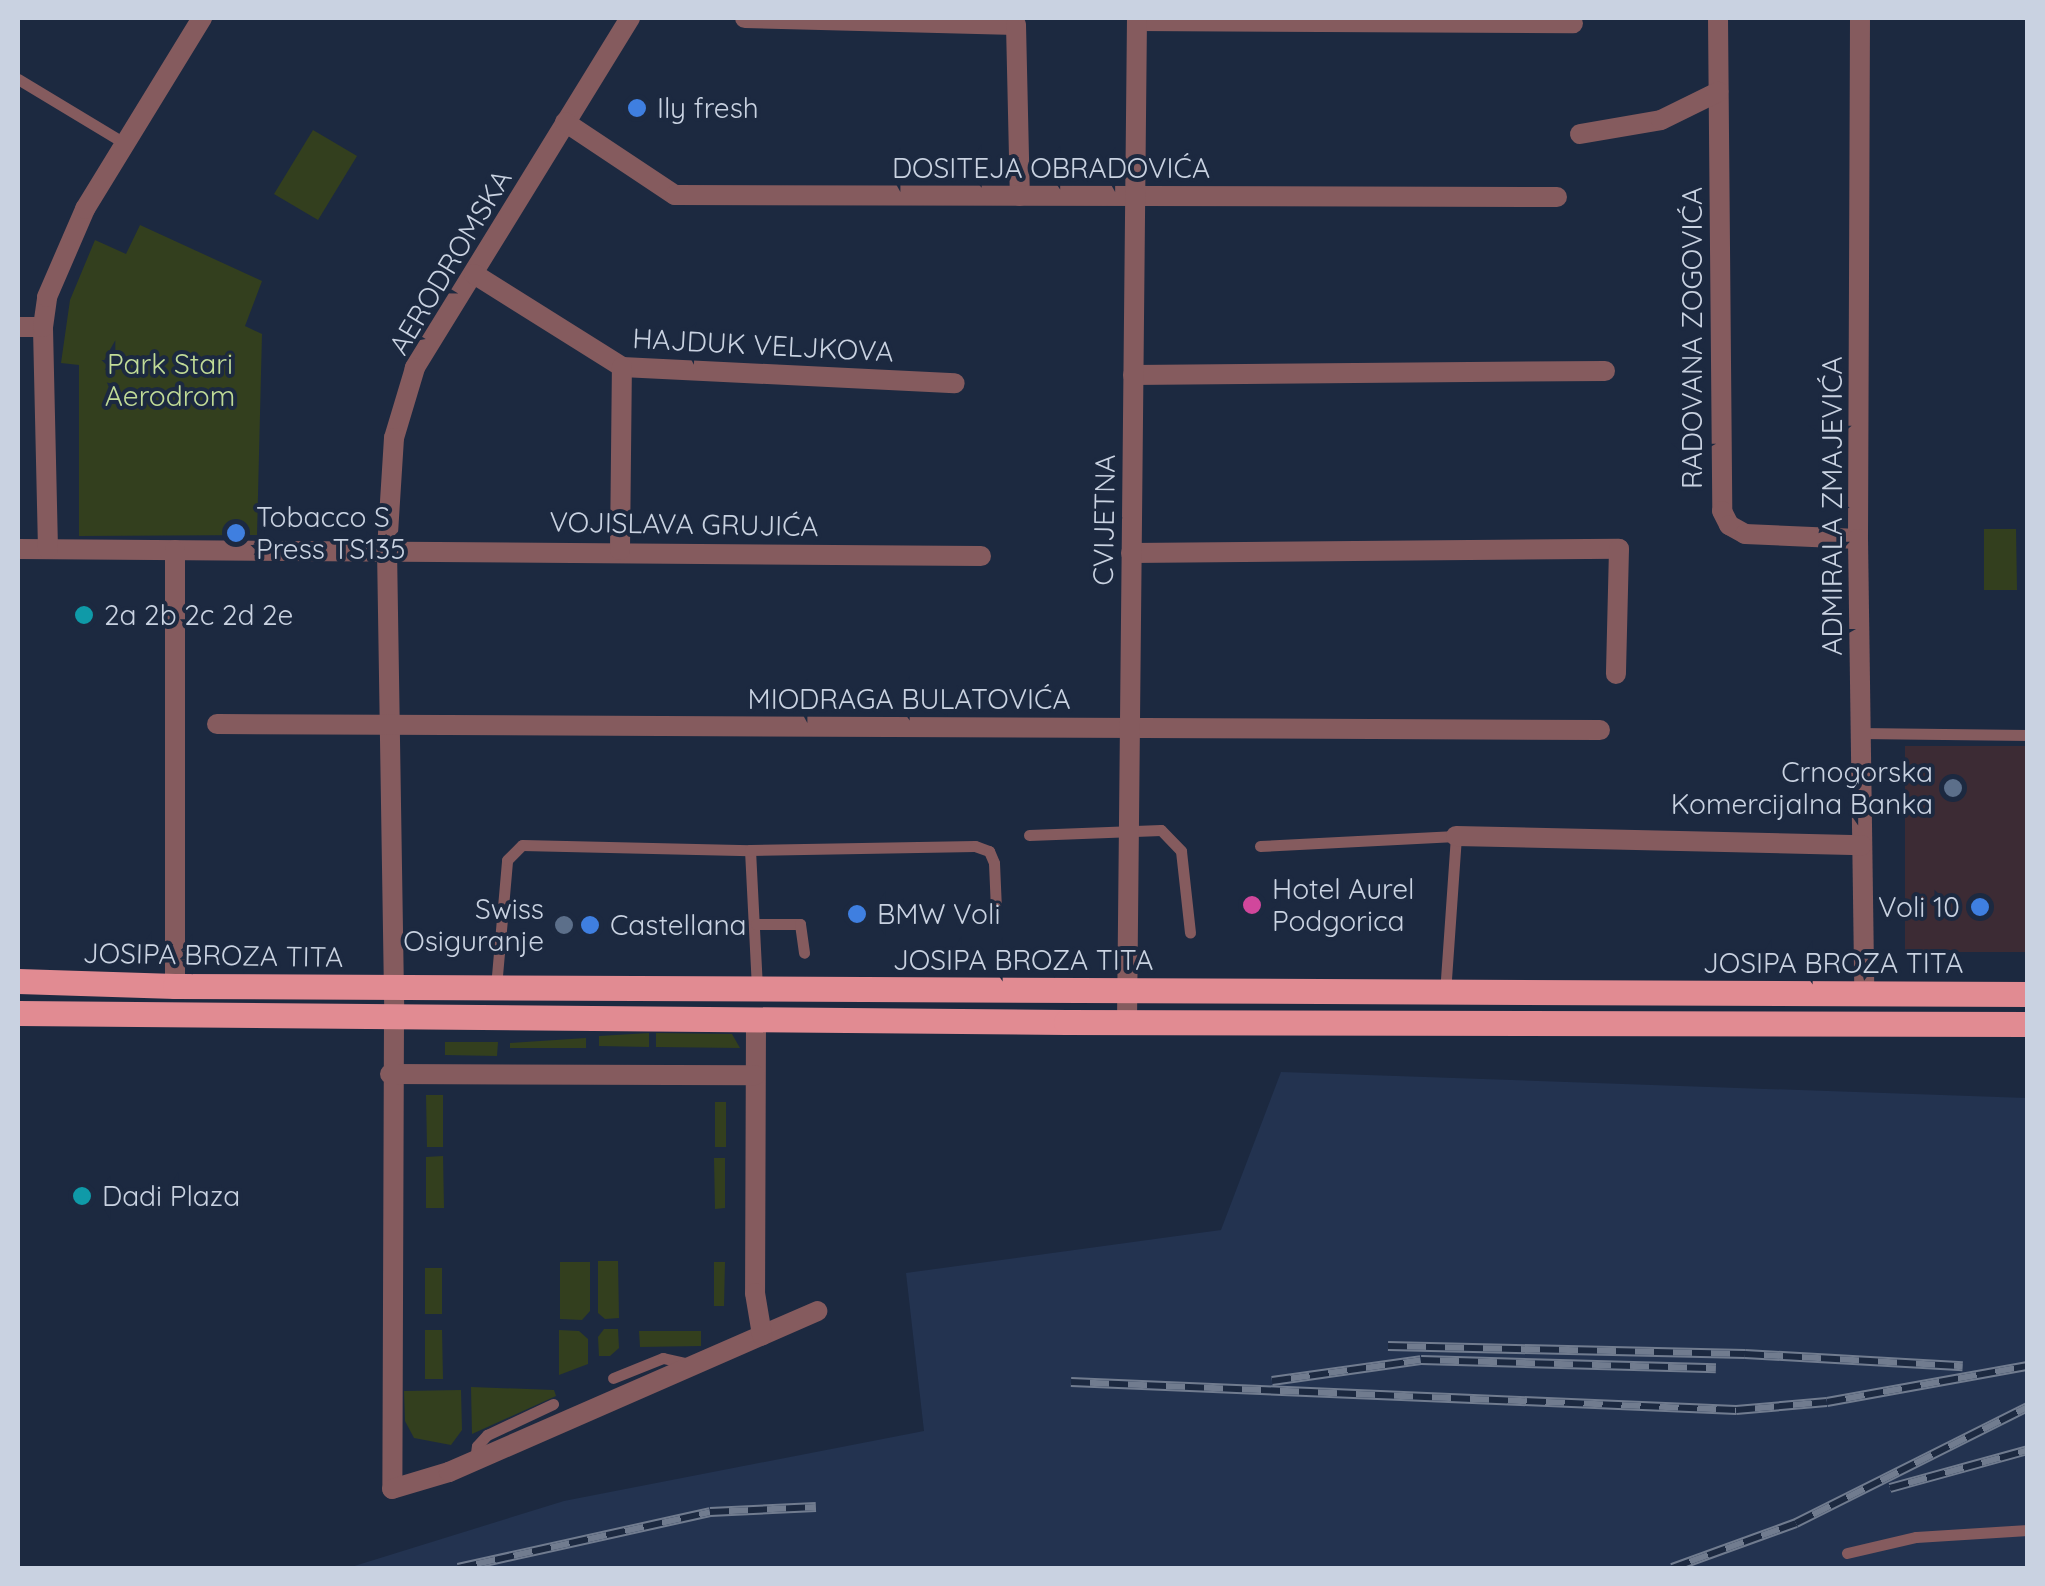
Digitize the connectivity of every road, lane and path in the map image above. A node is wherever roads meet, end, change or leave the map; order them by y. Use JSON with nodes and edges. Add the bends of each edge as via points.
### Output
{"nodes":[{"id":1,"x":202,"y":18,"type":"edge"},
{"id":2,"x":630,"y":18,"type":"edge"},
{"id":3,"x":745,"y":18,"type":"edge"},
{"id":4,"x":1718,"y":18,"type":"edge"},
{"id":5,"x":1860,"y":18,"type":"edge"},
{"id":6,"x":1137,"y":19,"type":"edge"},
{"id":7,"x":1526,"y":20,"type":"edge"},
{"id":8,"x":1016,"y":21,"type":"edge"},
{"id":9,"x":1573,"y":24,"type":"dead end"},
{"id":10,"x":18,"y":80,"type":"edge"},
{"id":11,"x":1718,"y":92,"type":"junction"},
{"id":12,"x":566,"y":122,"type":"junction"},
{"id":13,"x":1580,"y":134,"type":"dead end"},
{"id":14,"x":124,"y":143,"type":"junction"},
{"id":15,"x":1020,"y":196,"type":"junction"},
{"id":16,"x":1135,"y":196,"type":"junction"},
{"id":17,"x":1558,"y":197,"type":"dead end"},
{"id":18,"x":474,"y":274,"type":"junction"},
{"id":19,"x":18,"y":326,"type":"edge"},
{"id":20,"x":44,"y":327,"type":"junction"},
{"id":21,"x":622,"y":368,"type":"junction"},
{"id":22,"x":1605,"y":371,"type":"dead end"},
{"id":23,"x":1133,"y":376,"type":"junction"},
{"id":24,"x":955,"y":383,"type":"dead end"},
{"id":25,"x":1858,"y":539,"type":"junction"},
{"id":26,"x":18,"y":549,"type":"edge"},
{"id":27,"x":48,"y":549,"type":"junction"},
{"id":28,"x":387,"y":549,"type":"junction"},
{"id":29,"x":175,"y":550,"type":"junction"},
{"id":30,"x":620,"y":550,"type":"junction"},
{"id":31,"x":1132,"y":553,"type":"junction"},
{"id":32,"x":981,"y":556,"type":"dead end"},
{"id":33,"x":1616,"y":674,"type":"dead end"},
{"id":34,"x":217,"y":724,"type":"dead end"},
{"id":35,"x":1129,"y":726,"type":"junction"},
{"id":36,"x":390,"y":728,"type":"junction"},
{"id":37,"x":1600,"y":730,"type":"dead end"},
{"id":38,"x":1860,"y":732,"type":"junction"},
{"id":39,"x":2028,"y":735,"type":"edge"},
{"id":40,"x":1128,"y":832,"type":"junction"},
{"id":41,"x":1030,"y":834,"type":"dead end"},
{"id":42,"x":1456,"y":836,"type":"junction"},
{"id":43,"x":1862,"y":845,"type":"junction"},
{"id":44,"x":1260,"y":846,"type":"dead end"},
{"id":45,"x":750,"y":850,"type":"junction"},
{"id":46,"x":996,"y":908,"type":"dead end"},
{"id":47,"x":756,"y":924,"type":"junction"},
{"id":48,"x":1190,"y":933,"type":"dead end"},
{"id":49,"x":804,"y":952,"type":"dead end"},
{"id":50,"x":18,"y":981,"type":"edge"},
{"id":51,"x":175,"y":986,"type":"junction"},
{"id":52,"x":393,"y":987,"type":"junction"},
{"id":53,"x":496,"y":988,"type":"junction"},
{"id":54,"x":757,"y":989,"type":"junction"},
{"id":55,"x":1127,"y":990,"type":"junction"},
{"id":56,"x":1445,"y":992,"type":"junction"},
{"id":57,"x":1864,"y":994,"type":"junction"},
{"id":58,"x":2028,"y":994,"type":"edge"},
{"id":59,"x":18,"y":1013,"type":"edge"},
{"id":60,"x":394,"y":1017,"type":"junction"},
{"id":61,"x":756,"y":1020,"type":"junction"},
{"id":62,"x":1127,"y":1022,"type":"junction"},
{"id":63,"x":2028,"y":1024,"type":"edge"},
{"id":64,"x":390,"y":1074,"type":"junction"},
{"id":65,"x":755,"y":1075,"type":"junction"},
{"id":66,"x":817,"y":1311,"type":"dead end"},
{"id":67,"x":762,"y":1335,"type":"junction"},
{"id":68,"x":694,"y":1365,"type":"junction"},
{"id":69,"x":613,"y":1378,"type":"dead end"},
{"id":70,"x":553,"y":1404,"type":"dead end"},
{"id":71,"x":475,"y":1460,"type":"junction"},
{"id":72,"x":2028,"y":1530,"type":"edge"},
{"id":73,"x":1847,"y":1553,"type":"dead end"}],
"edges":[{"from":1,"to":14,"type":"street"},
{"from":2,"to":12,"type":"street","name":"AERODROMSKA"},
{"from":3,"to":8,"type":"street"},
{"from":4,"to":11,"type":"street","name":"RADOVANA ZOGOVIĆA"},
{"from":5,"to":25,"type":"street","name":"ADMIRALA ZMAJEVIĆA"},
{"from":6,"to":7,"type":"street"},
{"from":6,"to":16,"type":"street","name":"CVIJETNA"},
{"from":7,"to":9,"type":"street"},
{"from":8,"to":15,"type":"street"},
{"from":10,"to":14,"type":"lane"},
{"from":11,"to":13,"type":"street","via":[[1660,120]]},
{"from":11,"to":25,"type":"street","name":"RADOVANA ZOGOVIĆA","via":[[1722,511],[1745,534]]},
{"from":12,"to":15,"type":"street","name":"DOSITEJA OBRADOVIĆA","via":[[675,195]]},
{"from":12,"to":18,"type":"street","name":"AERODROMSKA"},
{"from":14,"to":20,"type":"street","via":[[55,269]]},
{"from":15,"to":16,"type":"street","name":"DOSITEJA OBRADOVIĆA"},
{"from":16,"to":17,"type":"street","name":"DOSITEJA OBRADOVIĆA"},
{"from":16,"to":23,"type":"street","name":"CVIJETNA"},
{"from":18,"to":21,"type":"street","name":"HAJDUK VELJKOVA"},
{"from":18,"to":28,"type":"street","name":"AERODROMSKA","via":[[415,368],[394,438]]},
{"from":19,"to":20,"type":"street"},
{"from":20,"to":27,"type":"street"},
{"from":21,"to":24,"type":"street","name":"HAJDUK VELJKOVA"},
{"from":21,"to":30,"type":"street"},
{"from":22,"to":23,"type":"street"},
{"from":23,"to":31,"type":"street","name":"CVIJETNA"},
{"from":25,"to":38,"type":"street","name":"ADMIRALA ZMAJEVIĆA"},
{"from":26,"to":27,"type":"street"},
{"from":27,"to":29,"type":"street"},
{"from":28,"to":29,"type":"street"},
{"from":28,"to":30,"type":"street","name":"VOJISLAVA GRUJIĆA"},
{"from":28,"to":36,"type":"street","name":"AERODROMSKA"},
{"from":29,"to":51,"type":"street"},
{"from":30,"to":32,"type":"street","name":"VOJISLAVA GRUJIĆA"},
{"from":31,"to":33,"type":"street","via":[[1619,549]]},
{"from":31,"to":35,"type":"street","name":"CVIJETNA"},
{"from":34,"to":36,"type":"street","name":"MIODRAGA BULATOVIĆA"},
{"from":35,"to":36,"type":"street","name":"MIODRAGA BULATOVIĆA"},
{"from":35,"to":37,"type":"street","name":"MIODRAGA BULATOVIĆA"},
{"from":35,"to":40,"type":"street","name":"CVIJETNA"},
{"from":36,"to":52,"type":"street","name":"AERODROMSKA"},
{"from":38,"to":39,"type":"lane"},
{"from":38,"to":43,"type":"street","name":"ADMIRALA ZMAJEVIĆA"},
{"from":40,"to":41,"type":"lane"},
{"from":40,"to":48,"type":"lane","via":[[1162,830],[1181,850]]},
{"from":40,"to":55,"type":"street","name":"CVIJETNA"},
{"from":42,"to":43,"type":"street"},
{"from":42,"to":44,"type":"lane"},
{"from":42,"to":56,"type":"lane"},
{"from":43,"to":57,"type":"street","name":"ADMIRALA ZMAJEVIĆA"},
{"from":45,"to":46,"type":"lane","via":[[975,846],[989,850],[994,863]]},
{"from":45,"to":47,"type":"lane"},
{"from":45,"to":53,"type":"lane","via":[[522,845],[506,860]]},
{"from":47,"to":49,"type":"lane","via":[[800,924]]},
{"from":47,"to":54,"type":"lane"},
{"from":50,"to":51,"type":"main road","name":"JOSIPA BROZA TITA"},
{"from":51,"to":52,"type":"main road","name":"JOSIPA BROZA TITA"},
{"from":52,"to":53,"type":"main road","name":"JOSIPA BROZA TITA"},
{"from":52,"to":60,"type":"street","name":"AERODROMSKA"},
{"from":53,"to":54,"type":"main road","name":"JOSIPA BROZA TITA"},
{"from":54,"to":55,"type":"main road","name":"JOSIPA BROZA TITA"},
{"from":55,"to":56,"type":"main road","name":"JOSIPA BROZA TITA"},
{"from":55,"to":62,"type":"street","name":"CVIJETNA"},
{"from":56,"to":57,"type":"main road","name":"JOSIPA BROZA TITA"},
{"from":57,"to":58,"type":"main road","name":"JOSIPA BROZA TITA"},
{"from":59,"to":60,"type":"main road"},
{"from":60,"to":61,"type":"main road"},
{"from":60,"to":64,"type":"street","name":"AERODROMSKA"},
{"from":61,"to":62,"type":"main road"},
{"from":61,"to":65,"type":"street"},
{"from":62,"to":63,"type":"main road"},
{"from":64,"to":65,"type":"street"},
{"from":64,"to":71,"type":"street","name":"AERODROMSKA","via":[[392,1489]]},
{"from":65,"to":67,"type":"street","via":[[755,1293]]},
{"from":66,"to":67,"type":"street"},
{"from":67,"to":68,"type":"street"},
{"from":68,"to":69,"type":"lane","via":[[663,1358]]},
{"from":68,"to":71,"type":"street"},
{"from":70,"to":71,"type":"lane","via":[[487,1436]]},
{"from":72,"to":73,"type":"lane","via":[[1916,1536]]}]}
